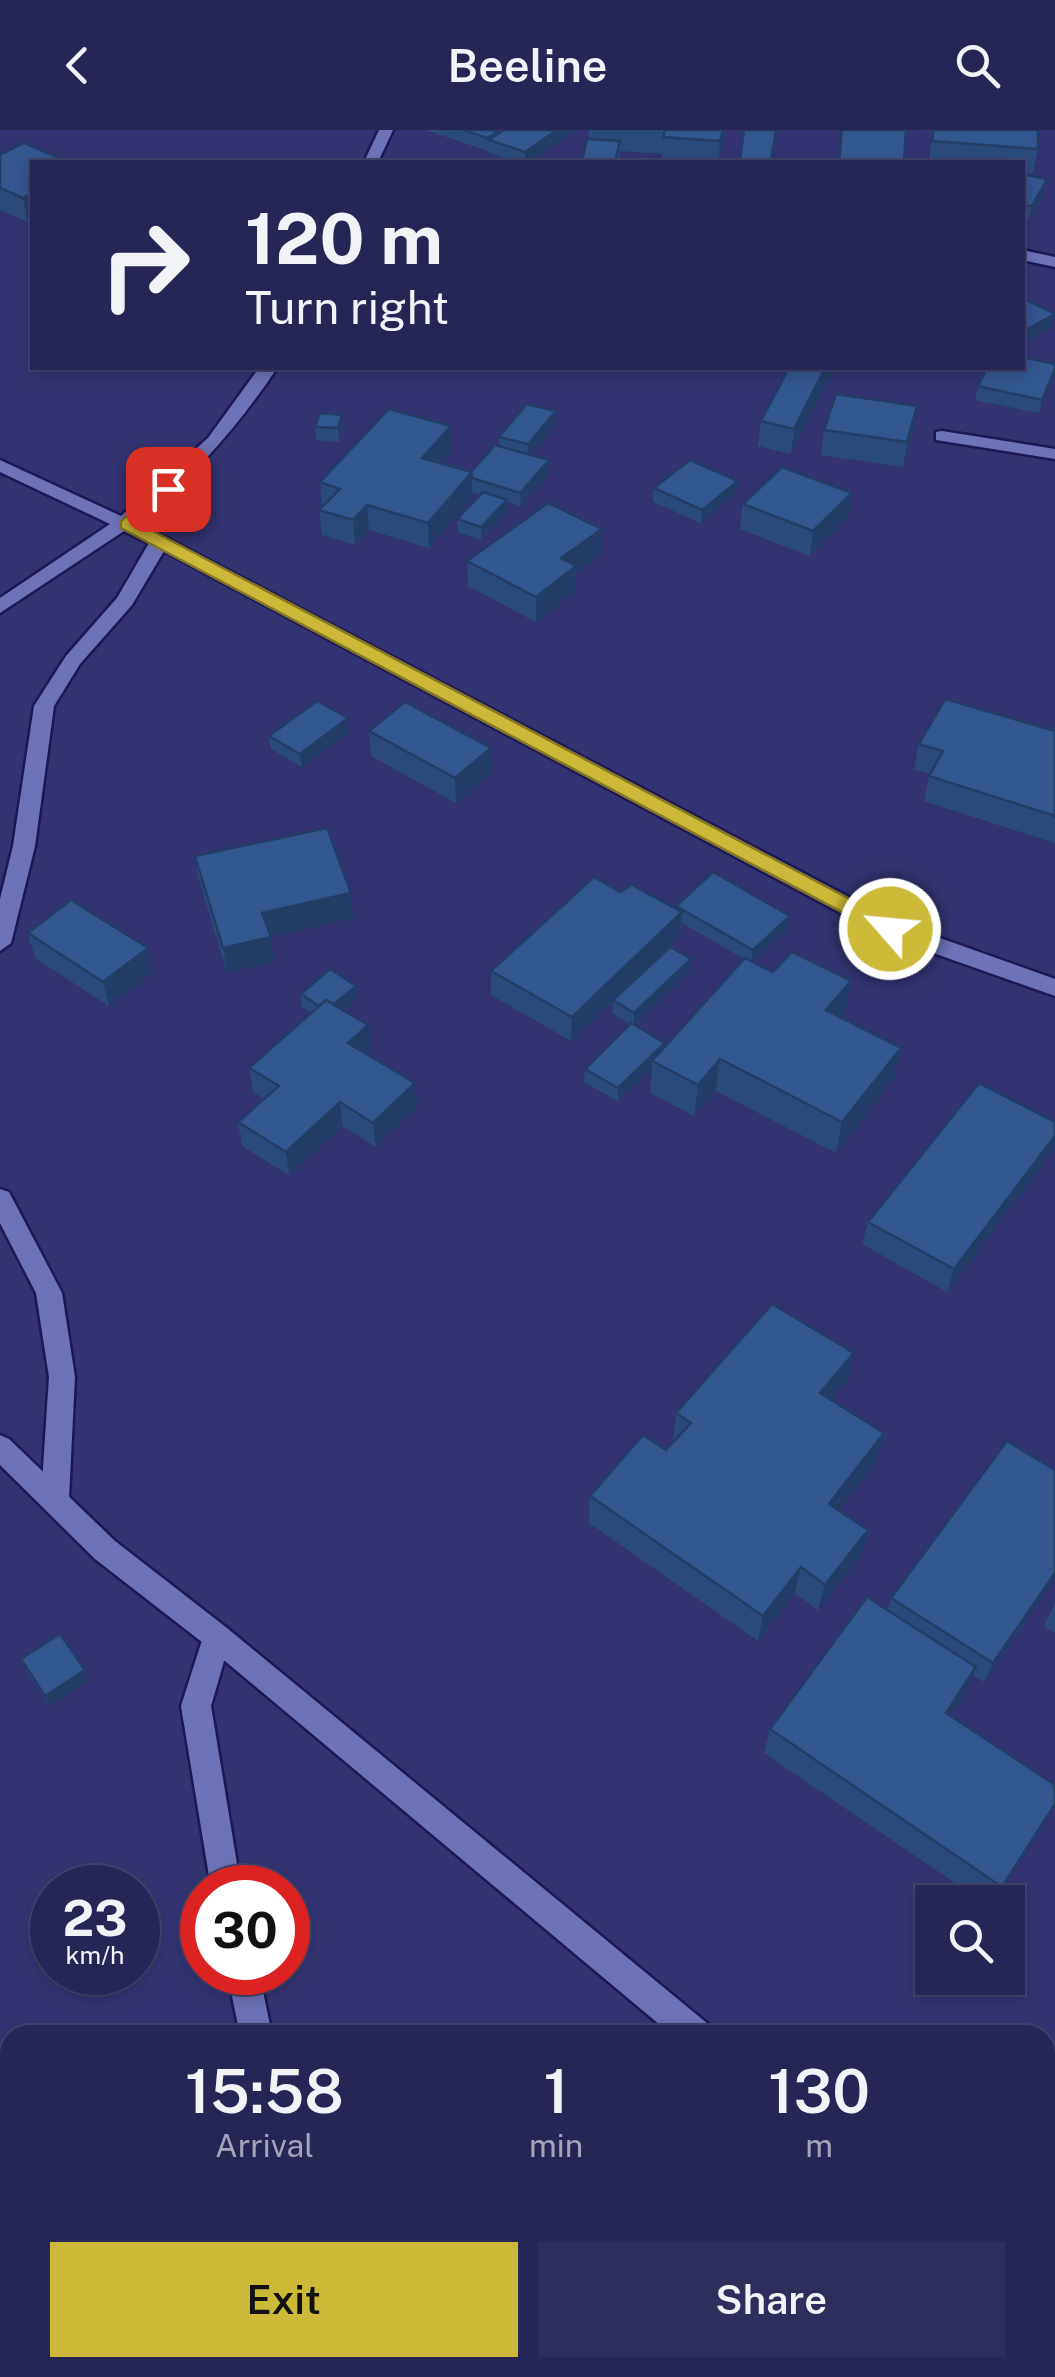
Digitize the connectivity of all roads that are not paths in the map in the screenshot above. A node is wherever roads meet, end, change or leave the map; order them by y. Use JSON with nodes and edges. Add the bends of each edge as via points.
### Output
{"nodes":[{"id":1,"x":386,"y":130,"type":"edge"},
{"id":2,"x":372,"y":160,"type":"edge"},
{"id":3,"x":1025,"y":256,"type":"edge"},
{"id":4,"x":1055,"y":262,"type":"edge"},
{"id":5,"x":267,"y":370,"type":"edge"},
{"id":6,"x":942,"y":436,"type":"dead end"},
{"id":7,"x":1055,"y":454,"type":"edge"},
{"id":8,"x":0,"y":465,"type":"edge"},
{"id":9,"x":126,"y":524,"type":"junction"},
{"id":10,"x":160,"y":541,"type":"junction"},
{"id":11,"x":0,"y":608,"type":"edge"},
{"id":12,"x":0,"y":943,"type":"edge"},
{"id":13,"x":1055,"y":988,"type":"edge"},
{"id":14,"x":0,"y":1199,"type":"edge"},
{"id":15,"x":0,"y":1446,"type":"edge"},
{"id":16,"x":54,"y":1498,"type":"junction"},
{"id":17,"x":217,"y":1637,"type":"junction"},
{"id":18,"x":222,"y":1865,"type":"edge"},
{"id":19,"x":248,"y":1995,"type":"edge"},
{"id":20,"x":254,"y":2025,"type":"edge"},
{"id":21,"x":685,"y":2025,"type":"edge"}],
"edges":[{"from":1,"to":2,"type":"street"},
{"from":3,"to":4,"type":"street"},
{"from":5,"to":9,"type":"street","via":[[224,436]]},
{"from":6,"to":7,"type":"street"},
{"from":8,"to":9,"type":"street"},
{"from":9,"to":10,"type":"street"},
{"from":9,"to":11,"type":"street"},
{"from":10,"to":12,"type":"street","via":[[125,601],[44,706],[24,846]]},
{"from":10,"to":13,"type":"street","via":[[890,929]]},
{"from":14,"to":16,"type":"street","via":[[49,1293],[62,1377]]},
{"from":15,"to":16,"type":"street"},
{"from":16,"to":17,"type":"street","via":[[105,1550]]},
{"from":17,"to":18,"type":"street","via":[[196,1706]]},
{"from":17,"to":21,"type":"street"},
{"from":19,"to":20,"type":"street"}]}
